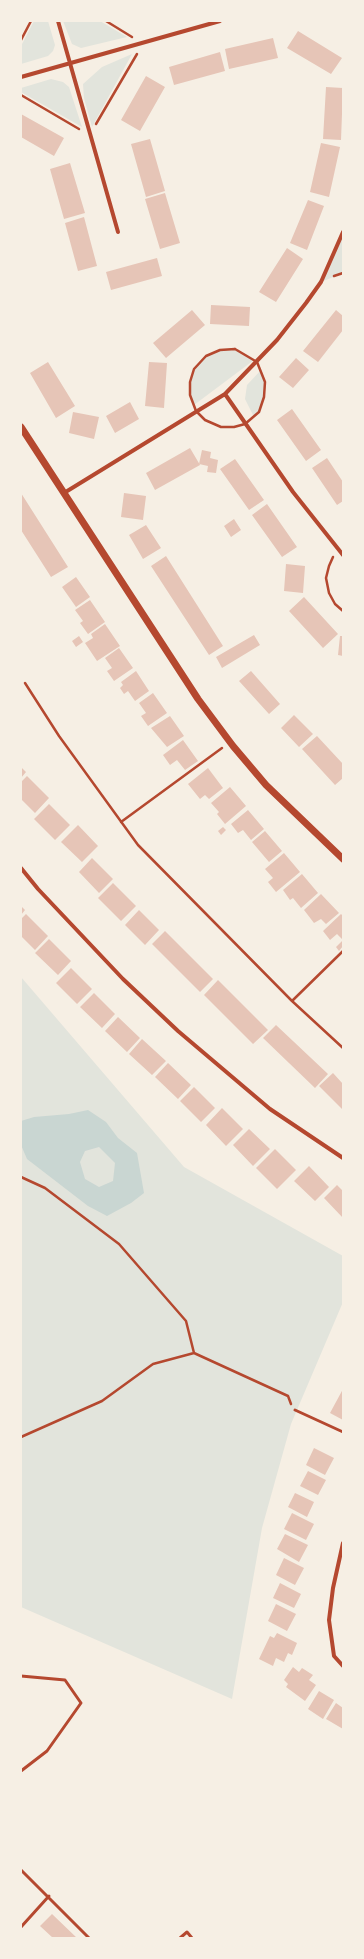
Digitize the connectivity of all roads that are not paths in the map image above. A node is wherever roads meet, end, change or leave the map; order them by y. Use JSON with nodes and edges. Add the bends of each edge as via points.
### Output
{"nodes":[{"id":1,"x":58,"y":21,"type":"edge"},
{"id":2,"x":220,"y":21,"type":"edge"},
{"id":3,"x":70,"y":63,"type":"junction"},
{"id":4,"x":21,"y":77,"type":"edge"},
{"id":5,"x":118,"y":232,"type":"dead end"},
{"id":6,"x":343,"y":232,"type":"edge"},
{"id":7,"x":225,"y":394,"type":"junction"},
{"id":8,"x":21,"y":427,"type":"edge"},
{"id":9,"x":64,"y":493,"type":"junction"},
{"id":10,"x":343,"y":555,"type":"edge"},
{"id":11,"x":343,"y":859,"type":"edge"},
{"id":12,"x":21,"y":868,"type":"edge"},
{"id":13,"x":343,"y":1158,"type":"edge"},
{"id":14,"x":295,"y":1410,"type":"road end"},
{"id":15,"x":343,"y":1432,"type":"edge"},
{"id":16,"x":343,"y":1543,"type":"edge"},
{"id":17,"x":343,"y":1666,"type":"edge"},
{"id":18,"x":21,"y":1676,"type":"edge"},
{"id":19,"x":21,"y":1771,"type":"edge"},
{"id":20,"x":21,"y":1870,"type":"edge"},
{"id":21,"x":49,"y":1896,"type":"junction"},
{"id":22,"x":21,"y":1927,"type":"edge"},
{"id":23,"x":89,"y":1938,"type":"edge"},
{"id":24,"x":180,"y":1938,"type":"edge"},
{"id":25,"x":192,"y":1938,"type":"edge"}],
"edges":[{"from":1,"to":3,"type":"street"},
{"from":2,"to":3,"type":"street"},
{"from":3,"to":4,"type":"street"},
{"from":3,"to":5,"type":"street"},
{"from":6,"to":7,"type":"street","via":[[321,282],[306,303],[267,351]]},
{"from":7,"to":9,"type":"street"},
{"from":7,"to":10,"type":"street","via":[[292,492]]},
{"from":8,"to":9,"type":"street"},
{"from":9,"to":11,"type":"street","via":[[198,699],[230,742],[266,784]]},
{"from":12,"to":13,"type":"street","via":[[124,979],[178,1031],[270,1109]]},
{"from":14,"to":15,"type":"lane"},
{"from":16,"to":17,"type":"street","via":[[329,1620],[334,1656]]},
{"from":18,"to":19,"type":"lane","via":[[65,1680],[81,1703],[47,1751]]},
{"from":20,"to":21,"type":"lane"},
{"from":21,"to":22,"type":"lane"},
{"from":21,"to":23,"type":"lane"},
{"from":24,"to":25,"type":"lane","via":[[187,1932]]}]}
